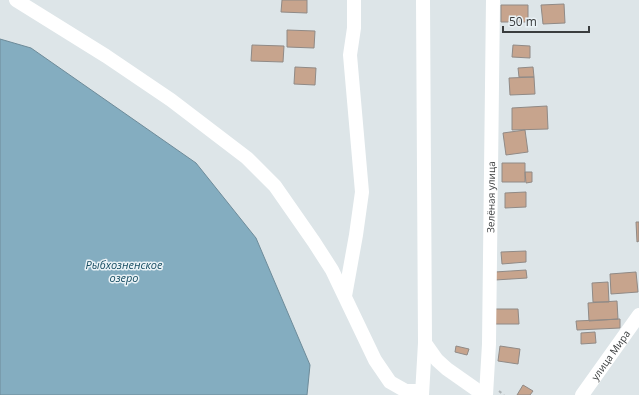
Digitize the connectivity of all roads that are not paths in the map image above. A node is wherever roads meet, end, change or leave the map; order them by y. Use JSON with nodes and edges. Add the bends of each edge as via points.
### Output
{"nodes":[{"id":1,"x":16,"y":0,"type":"edge"},
{"id":2,"x":354,"y":0,"type":"edge"},
{"id":3,"x":423,"y":0,"type":"edge"},
{"id":4,"x":493,"y":0,"type":"edge"},
{"id":5,"x":345,"y":296,"type":"junction"},
{"id":6,"x":639,"y":315,"type":"edge"},
{"id":7,"x":424,"y":343,"type":"junction"},
{"id":8,"x":422,"y":393,"type":"edge"},
{"id":9,"x":485,"y":395,"type":"edge"},
{"id":10,"x":582,"y":395,"type":"edge"}],
"edges":[{"from":1,"to":5,"type":"street","via":[[171,100],[247,158],[275,186],[332,270]]},
{"from":2,"to":5,"type":"street","via":[[354,28],[350,55],[362,192]]},
{"from":3,"to":7,"type":"street"},
{"from":4,"to":9,"type":"street","name":"Зелёная улица","via":[[489,344]]},
{"from":5,"to":8,"type":"street","via":[[375,360],[390,382],[406,391]]},
{"from":6,"to":10,"type":"street","name":"улица Мира"},
{"from":7,"to":8,"type":"street"},
{"from":7,"to":9,"type":"street","via":[[447,369]]}]}
